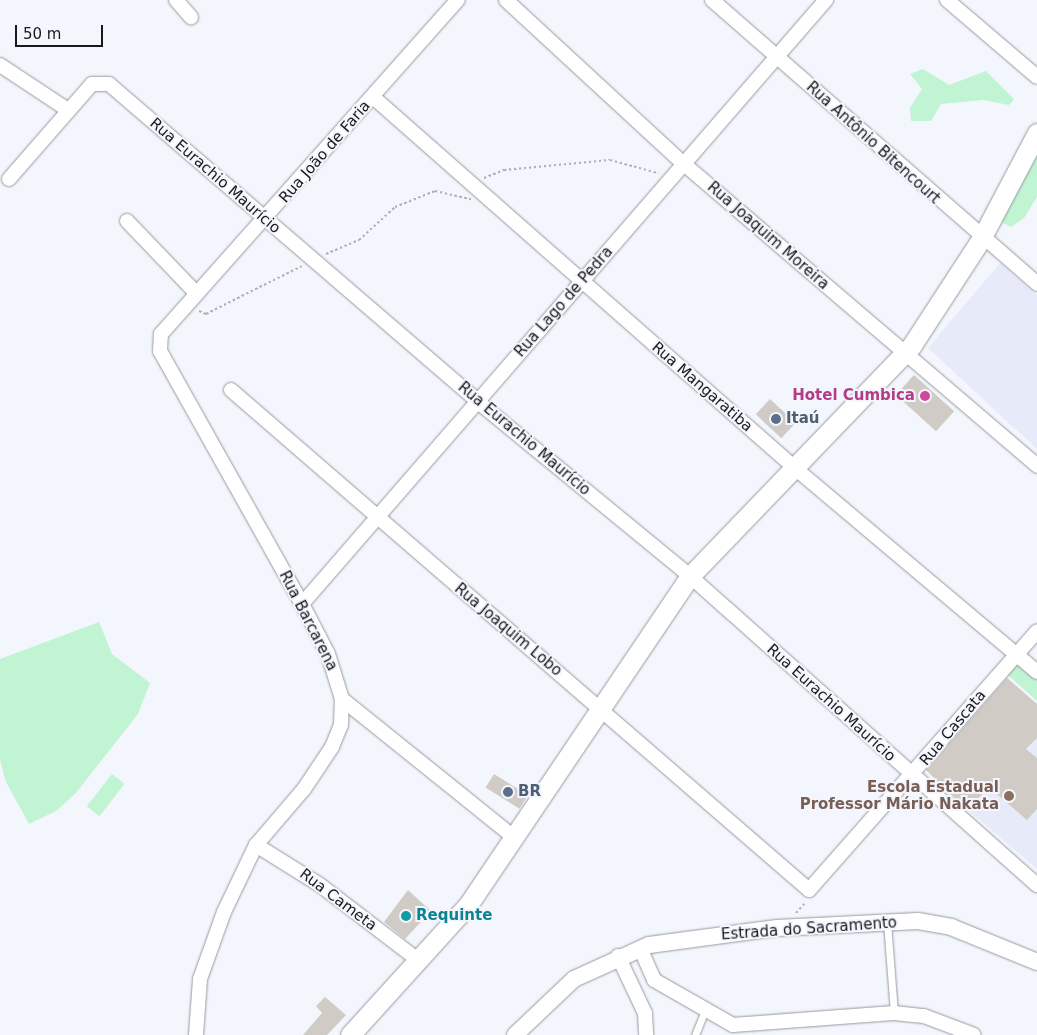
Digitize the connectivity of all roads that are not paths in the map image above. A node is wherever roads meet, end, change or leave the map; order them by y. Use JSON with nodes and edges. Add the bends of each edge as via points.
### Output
{"nodes":[{"id":1,"x":176,"y":0,"type":"edge"},
{"id":2,"x":458,"y":0,"type":"edge"},
{"id":3,"x":506,"y":0,"type":"edge"},
{"id":4,"x":712,"y":0,"type":"edge"},
{"id":5,"x":826,"y":0,"type":"edge"},
{"id":6,"x":947,"y":0,"type":"edge"},
{"id":7,"x":191,"y":17,"type":"dead end"},
{"id":8,"x":776,"y":58,"type":"junction"},
{"id":9,"x":0,"y":65,"type":"edge"},
{"id":10,"x":1037,"y":77,"type":"edge"},
{"id":11,"x":372,"y":97,"type":"junction"},
{"id":12,"x":68,"y":110,"type":"junction"},
{"id":13,"x":1037,"y":133,"type":"edge"},
{"id":14,"x":684,"y":164,"type":"junction"},
{"id":15,"x":9,"y":179,"type":"dead end"},
{"id":16,"x":127,"y":220,"type":"dead end"},
{"id":17,"x":266,"y":220,"type":"junction"},
{"id":18,"x":981,"y":239,"type":"junction"},
{"id":19,"x":581,"y":281,"type":"junction"},
{"id":20,"x":1037,"y":284,"type":"edge"},
{"id":21,"x":196,"y":293,"type":"junction"},
{"id":22,"x":160,"y":351,"type":"joint"},
{"id":23,"x":905,"y":354,"type":"junction"},
{"id":24,"x":231,"y":390,"type":"dead end"},
{"id":25,"x":477,"y":401,"type":"junction"},
{"id":26,"x":1037,"y":466,"type":"edge"},
{"id":27,"x":796,"y":469,"type":"junction"},
{"id":28,"x":376,"y":517,"type":"junction"},
{"id":29,"x":690,"y":576,"type":"junction"},
{"id":30,"x":302,"y":604,"type":"junction"},
{"id":31,"x":1037,"y":631,"type":"edge"},
{"id":32,"x":1015,"y":656,"type":"junction"},
{"id":33,"x":1037,"y":672,"type":"edge"},
{"id":34,"x":342,"y":699,"type":"junction"},
{"id":35,"x":600,"y":708,"type":"junction"},
{"id":36,"x":913,"y":777,"type":"junction"},
{"id":37,"x":514,"y":838,"type":"junction"},
{"id":38,"x":256,"y":845,"type":"junction"},
{"id":39,"x":1037,"y":885,"type":"edge"},
{"id":40,"x":809,"y":890,"type":"joint"},
{"id":41,"x":887,"y":922,"type":"junction"},
{"id":42,"x":640,"y":948,"type":"junction"},
{"id":43,"x":618,"y":956,"type":"junction"},
{"id":44,"x":418,"y":960,"type":"junction"},
{"id":45,"x":1037,"y":962,"type":"edge"},
{"id":46,"x":659,"y":985,"type":"junction"},
{"id":47,"x":639,"y":1001,"type":"junction"},
{"id":48,"x":704,"y":1010,"type":"junction"},
{"id":49,"x":894,"y":1013,"type":"junction"},
{"id":50,"x":736,"y":1030,"type":"edge"},
{"id":51,"x":196,"y":1035,"type":"edge"},
{"id":52,"x":350,"y":1035,"type":"edge"},
{"id":53,"x":515,"y":1035,"type":"edge"},
{"id":54,"x":646,"y":1035,"type":"edge"},
{"id":55,"x":695,"y":1035,"type":"edge"},
{"id":56,"x":974,"y":1035,"type":"edge"}],
"edges":[{"from":1,"to":7,"type":"street"},
{"from":2,"to":11,"type":"street","name":"Rua João de Faria"},
{"from":3,"to":14,"type":"street","name":"Rua Joaquim Moreira"},
{"from":4,"to":8,"type":"street","name":"Rua Antônio Bitencourt"},
{"from":5,"to":8,"type":"street","name":"Rua Lago de Pedra"},
{"from":6,"to":10,"type":"street"},
{"from":8,"to":14,"type":"street","name":"Rua Lago de Pedra"},
{"from":8,"to":18,"type":"street","name":"Rua Antônio Bitencourt"},
{"from":9,"to":12,"type":"street"},
{"from":11,"to":17,"type":"street","name":"Rua João de Faria"},
{"from":11,"to":19,"type":"street","name":"Rua Mangaratiba"},
{"from":12,"to":15,"type":"street","name":"Rua Eurachio Maurício"},
{"from":12,"to":17,"type":"street","name":"Rua Eurachio Maurício","via":[[92,84],[108,84]]},
{"from":13,"to":18,"type":"main road"},
{"from":14,"to":19,"type":"street","name":"Rua Lago de Pedra"},
{"from":14,"to":23,"type":"street","name":"Rua Joaquim Moreira"},
{"from":16,"to":21,"type":"street"},
{"from":17,"to":21,"type":"street","name":"Rua João de Faria"},
{"from":17,"to":25,"type":"street","name":"Rua Eurachio Maurício"},
{"from":18,"to":20,"type":"street","name":"Rua Antônio Bitencourt"},
{"from":18,"to":23,"type":"main road"},
{"from":19,"to":25,"type":"street","name":"Rua Lago de Pedra"},
{"from":19,"to":27,"type":"street","name":"Rua Mangaratiba"},
{"from":21,"to":22,"type":"street","name":"Rua João de Faria","via":[[161,334]]},
{"from":22,"to":30,"type":"street","name":"Rua Barcarena"},
{"from":23,"to":26,"type":"street","name":"Rua Joaquim Moreira"},
{"from":23,"to":27,"type":"main road"},
{"from":24,"to":28,"type":"street","name":"Rua Joaquim Lobo"},
{"from":25,"to":28,"type":"street","name":"Rua Lago de Pedra"},
{"from":25,"to":29,"type":"street","name":"Rua Eurachio Maurício"},
{"from":27,"to":29,"type":"main road"},
{"from":27,"to":32,"type":"street","name":"Rua Mangaratiba"},
{"from":28,"to":30,"type":"street","name":"Rua Lago de Pedra"},
{"from":28,"to":35,"type":"street","name":"Rua Joaquim Lobo"},
{"from":29,"to":35,"type":"main road"},
{"from":29,"to":36,"type":"street","name":"Rua Eurachio Maurício"},
{"from":30,"to":34,"type":"street","name":"Rua Barcarena","via":[[328,654]]},
{"from":31,"to":32,"type":"street","name":"Rua Cascata"},
{"from":32,"to":33,"type":"street","name":"Rua Mangaratiba"},
{"from":32,"to":36,"type":"street","name":"Rua Cascata"},
{"from":34,"to":37,"type":"street"},
{"from":34,"to":38,"type":"street","via":[[341,725],[332,747]]},
{"from":35,"to":37,"type":"main road"},
{"from":35,"to":40,"type":"street","name":"Rua Joaquim Lobo"},
{"from":36,"to":39,"type":"street","name":"Rua Eurachio Maurício"},
{"from":36,"to":40,"type":"street","name":"Rua Cascata"},
{"from":37,"to":44,"type":"main road","via":[[468,905]]},
{"from":38,"to":44,"type":"street","name":"Rua Cameta","via":[[291,865]]},
{"from":38,"to":51,"type":"street","via":[[207,952],[200,978]]},
{"from":41,"to":42,"type":"street","name":"Estrada do Sacramento","via":[[777,928]]},
{"from":41,"to":45,"type":"street","name":"Estrada do Sacramento","via":[[936,923]]},
{"from":41,"to":49,"type":"lane"},
{"from":42,"to":43,"type":"street","name":"Estrada do Sacramento"},
{"from":42,"to":46,"type":"street","via":[[646,968]]},
{"from":43,"to":47,"type":"street"},
{"from":43,"to":53,"type":"street","name":"Estrada do Sacramento","via":[[574,979]]},
{"from":44,"to":52,"type":"main road"},
{"from":46,"to":47,"type":"street","via":[[645,989]]},
{"from":46,"to":48,"type":"street"},
{"from":47,"to":54,"type":"street"},
{"from":48,"to":50,"type":"street"},
{"from":48,"to":55,"type":"lane"},
{"from":49,"to":50,"type":"street"},
{"from":49,"to":56,"type":"street","via":[[931,1018]]}]}
